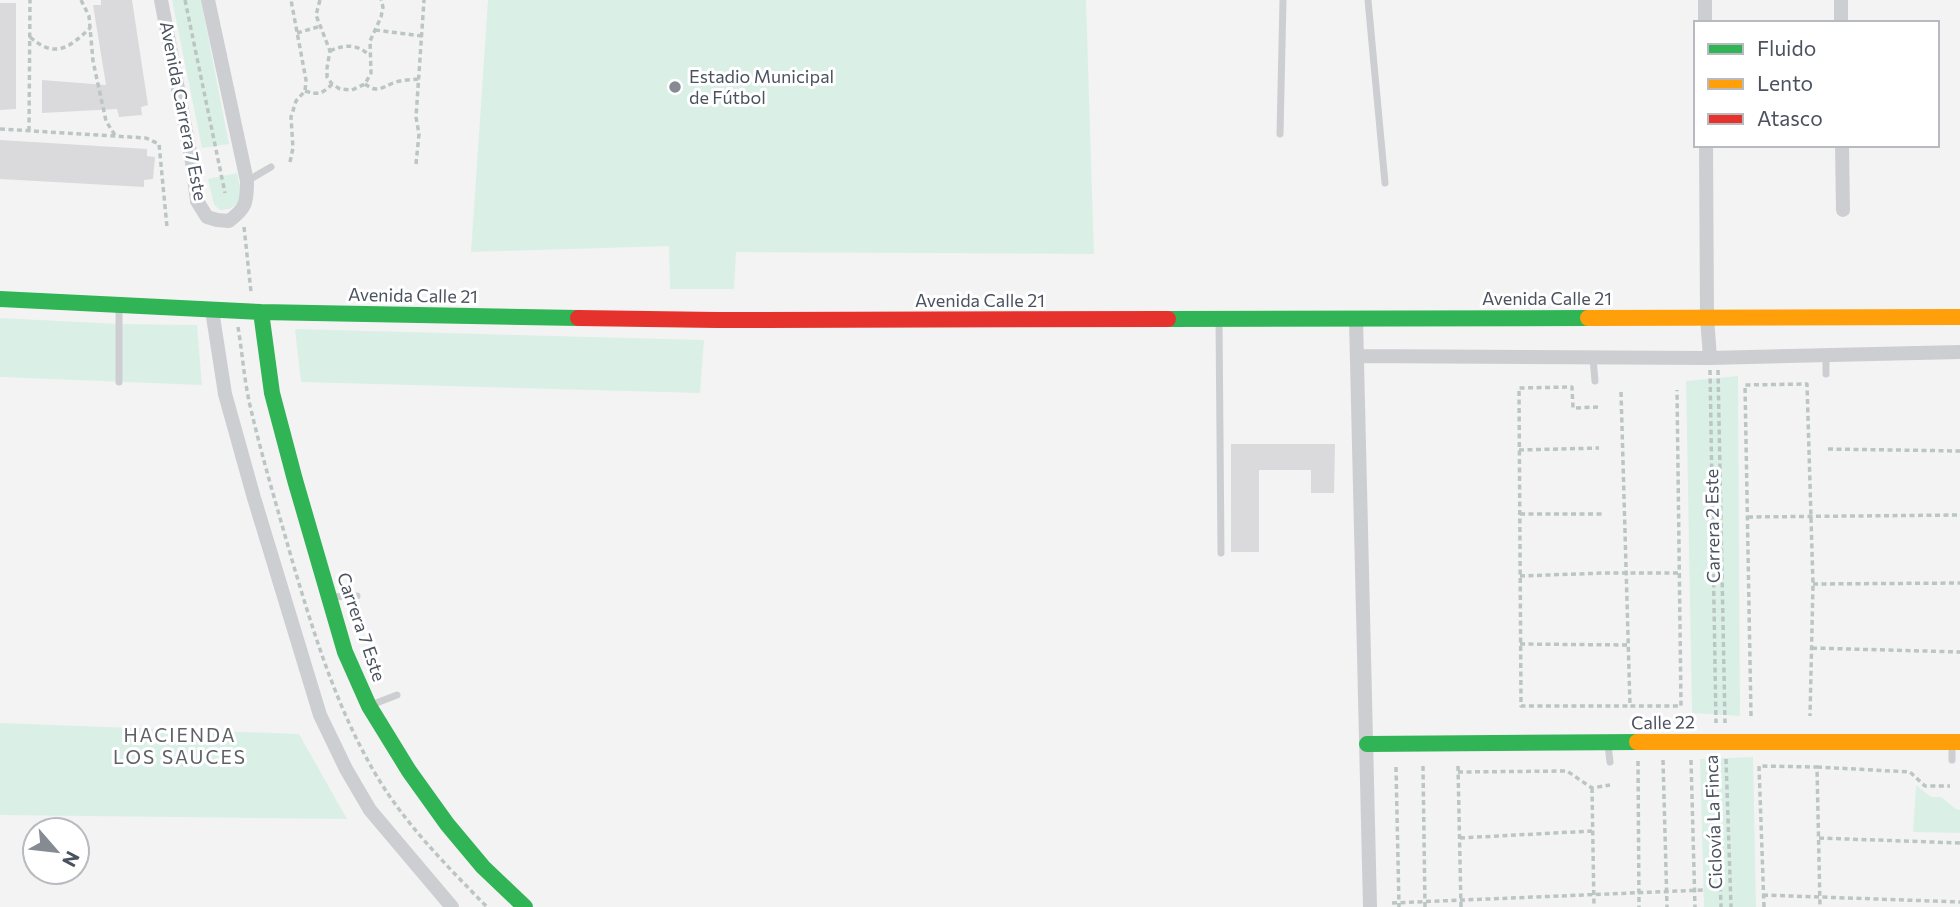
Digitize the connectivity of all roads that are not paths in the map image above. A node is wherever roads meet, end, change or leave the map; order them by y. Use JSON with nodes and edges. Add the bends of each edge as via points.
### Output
{"nodes":[{"id":1,"x":161,"y":0,"type":"edge"},
{"id":2,"x":208,"y":0,"type":"edge"},
{"id":3,"x":1283,"y":0,"type":"edge"},
{"id":4,"x":1368,"y":0,"type":"edge"},
{"id":5,"x":1704,"y":0,"type":"edge"},
{"id":6,"x":1842,"y":0,"type":"edge"},
{"id":7,"x":1705,"y":21,"type":"edge"},
{"id":8,"x":1841,"y":21,"type":"edge"},
{"id":9,"x":1280,"y":134,"type":"dead end"},
{"id":10,"x":1706,"y":147,"type":"edge"},
{"id":11,"x":1842,"y":147,"type":"edge"},
{"id":12,"x":271,"y":167,"type":"dead end"},
{"id":13,"x":247,"y":181,"type":"junction"},
{"id":14,"x":1385,"y":183,"type":"dead end"},
{"id":15,"x":1843,"y":210,"type":"dead end"},
{"id":16,"x":0,"y":299,"type":"edge"},
{"id":17,"x":119,"y":305,"type":"junction"},
{"id":18,"x":212,"y":310,"type":"junction"},
{"id":19,"x":257,"y":312,"type":"junction"},
{"id":20,"x":1707,"y":317,"type":"junction"},
{"id":21,"x":1960,"y":317,"type":"edge"},
{"id":22,"x":1356,"y":319,"type":"junction"},
{"id":23,"x":1219,"y":320,"type":"junction"},
{"id":24,"x":1960,"y":352,"type":"edge"},
{"id":25,"x":1826,"y":355,"type":"junction"},
{"id":26,"x":1357,"y":356,"type":"junction"},
{"id":27,"x":1593,"y":358,"type":"junction"},
{"id":28,"x":1714,"y":358,"type":"junction"},
{"id":29,"x":1826,"y":374,"type":"dead end"},
{"id":30,"x":119,"y":382,"type":"dead end"},
{"id":31,"x":1595,"y":382,"type":"dead end"},
{"id":32,"x":1221,"y":552,"type":"dead end"},
{"id":33,"x":357,"y":596,"type":"dead end"},
{"id":34,"x":328,"y":597,"type":"junction"},
{"id":35,"x":397,"y":695,"type":"dead end"},
{"id":36,"x":369,"y":706,"type":"junction"},
{"id":37,"x":1956,"y":742,"type":"edge"},
{"id":38,"x":1608,"y":743,"type":"junction"},
{"id":39,"x":1367,"y":744,"type":"junction"},
{"id":40,"x":1952,"y":760,"type":"dead end"},
{"id":41,"x":1609,"y":762,"type":"dead end"},
{"id":42,"x":452,"y":907,"type":"edge"},
{"id":43,"x":525,"y":907,"type":"edge"},
{"id":44,"x":1370,"y":907,"type":"edge"}],
"edges":[{"from":1,"to":13,"type":"street","name":"Avenida Carrera 7 Este","via":[[197,201],[207,217],[229,221],[243,211]]},
{"from":2,"to":13,"type":"street"},
{"from":3,"to":9,"type":"lane"},
{"from":4,"to":14,"type":"lane"},
{"from":5,"to":7,"type":"street"},
{"from":6,"to":8,"type":"street"},
{"from":10,"to":20,"type":"street"},
{"from":11,"to":15,"type":"street"},
{"from":12,"to":13,"type":"lane"},
{"from":16,"to":17,"type":"street","name":"Avenida Calle 21"},
{"from":17,"to":18,"type":"street","name":"Avenida Calle 21"},
{"from":17,"to":30,"type":"lane"},
{"from":18,"to":19,"type":"street","name":"Avenida Calle 21"},
{"from":18,"to":42,"type":"street","via":[[225,394],[320,715],[370,810]]},
{"from":19,"to":23,"type":"street","name":"Avenida Calle 21","via":[[717,320]]},
{"from":19,"to":34,"type":"street","name":"Carrera 7 Este","via":[[272,393]]},
{"from":20,"to":21,"type":"street","name":"Avenida Calle 21"},
{"from":20,"to":22,"type":"street","name":"Avenida Calle 21"},
{"from":20,"to":28,"type":"street"},
{"from":22,"to":23,"type":"street","name":"Avenida Calle 21"},
{"from":22,"to":26,"type":"street"},
{"from":23,"to":32,"type":"lane"},
{"from":24,"to":25,"type":"street"},
{"from":25,"to":28,"type":"street"},
{"from":25,"to":29,"type":"lane"},
{"from":26,"to":27,"type":"street"},
{"from":26,"to":39,"type":"street"},
{"from":27,"to":28,"type":"street"},
{"from":27,"to":31,"type":"lane"},
{"from":33,"to":34,"type":"lane"},
{"from":34,"to":36,"type":"street","name":"Carrera 7 Este"},
{"from":35,"to":36,"type":"lane"},
{"from":36,"to":43,"type":"street","name":"Carrera 7 Este","via":[[447,824]]},
{"from":37,"to":38,"type":"street","name":"Calle 22"},
{"from":37,"to":40,"type":"lane"},
{"from":38,"to":39,"type":"street","name":"Calle 22"},
{"from":38,"to":41,"type":"lane"},
{"from":39,"to":44,"type":"street"}]}
